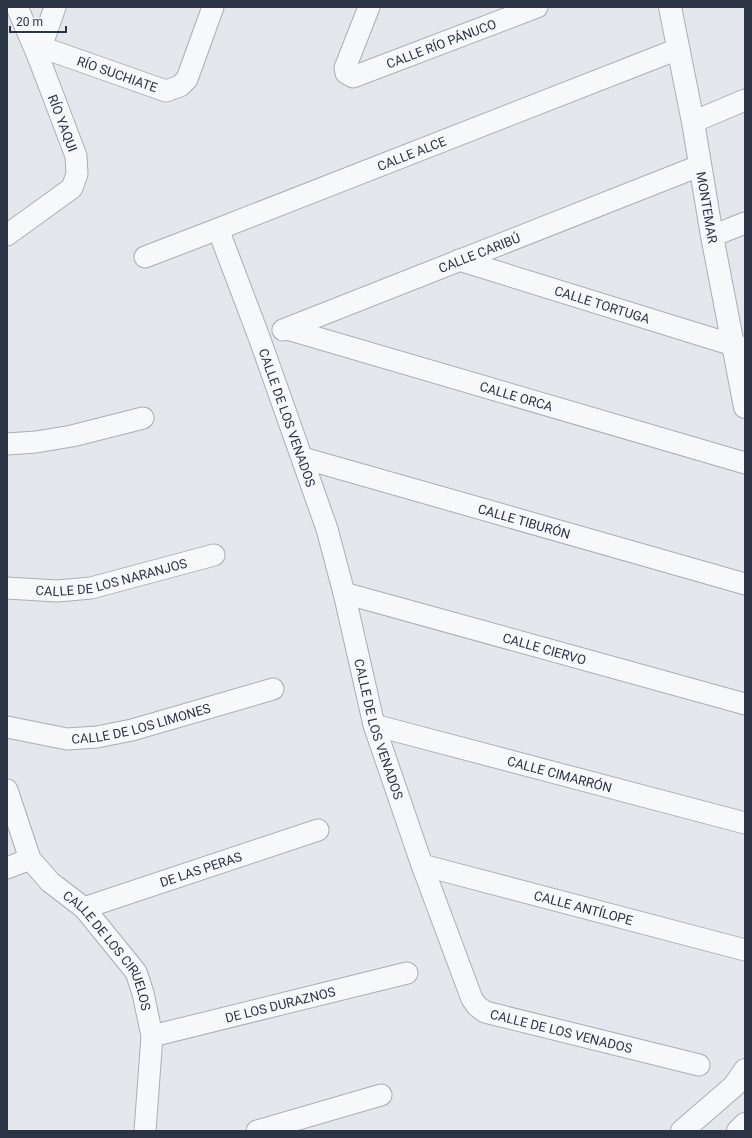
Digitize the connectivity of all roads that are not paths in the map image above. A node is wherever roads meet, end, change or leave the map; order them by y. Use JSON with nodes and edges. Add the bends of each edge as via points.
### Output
{"nodes":[{"id":1,"x":17,"y":7,"type":"edge"},
{"id":2,"x":55,"y":7,"type":"edge"},
{"id":3,"x":213,"y":7,"type":"edge"},
{"id":4,"x":369,"y":7,"type":"edge"},
{"id":5,"x":537,"y":7,"type":"edge"},
{"id":6,"x":670,"y":7,"type":"edge"},
{"id":7,"x":678,"y":49,"type":"junction"},
{"id":8,"x":39,"y":51,"type":"junction"},
{"id":9,"x":745,"y":100,"type":"edge"},
{"id":10,"x":693,"y":122,"type":"junction"},
{"id":11,"x":699,"y":166,"type":"junction"},
{"id":12,"x":745,"y":223,"type":"edge"},
{"id":13,"x":218,"y":229,"type":"junction"},
{"id":14,"x":7,"y":235,"type":"edge"},
{"id":15,"x":712,"y":236,"type":"junction"},
{"id":16,"x":145,"y":256,"type":"dead end"},
{"id":17,"x":459,"y":260,"type":"junction"},
{"id":18,"x":287,"y":329,"type":"junction"},
{"id":19,"x":259,"y":337,"type":"junction"},
{"id":20,"x":739,"y":346,"type":"edge"},
{"id":21,"x":745,"y":407,"type":"edge"},
{"id":22,"x":143,"y":418,"type":"dead end"},
{"id":23,"x":7,"y":444,"type":"edge"},
{"id":24,"x":303,"y":458,"type":"junction"},
{"id":25,"x":745,"y":463,"type":"edge"},
{"id":26,"x":214,"y":555,"type":"dead end"},
{"id":27,"x":745,"y":584,"type":"edge"},
{"id":28,"x":7,"y":588,"type":"edge"},
{"id":29,"x":344,"y":593,"type":"junction"},
{"id":30,"x":273,"y":689,"type":"dead end"},
{"id":31,"x":745,"y":704,"type":"edge"},
{"id":32,"x":374,"y":725,"type":"junction"},
{"id":33,"x":7,"y":727,"type":"edge"},
{"id":34,"x":7,"y":790,"type":"edge"},
{"id":35,"x":745,"y":823,"type":"edge"},
{"id":36,"x":318,"y":830,"type":"dead end"},
{"id":37,"x":30,"y":859,"type":"junction"},
{"id":38,"x":422,"y":865,"type":"junction"},
{"id":39,"x":7,"y":868,"type":"edge"},
{"id":40,"x":84,"y":908,"type":"junction"},
{"id":41,"x":745,"y":950,"type":"edge"},
{"id":42,"x":407,"y":973,"type":"dead end"},
{"id":43,"x":152,"y":1036,"type":"junction"},
{"id":44,"x":699,"y":1065,"type":"dead end"},
{"id":45,"x":745,"y":1070,"type":"edge"},
{"id":46,"x":381,"y":1095,"type":"dead end"},
{"id":47,"x":745,"y":1124,"type":"edge"},
{"id":48,"x":145,"y":1131,"type":"edge"},
{"id":49,"x":257,"y":1131,"type":"edge"},
{"id":50,"x":682,"y":1131,"type":"edge"},
{"id":51,"x":738,"y":1131,"type":"edge"}],
"edges":[{"from":1,"to":8,"type":"street","name":"RÍO YAQUI"},
{"from":2,"to":8,"type":"street"},
{"from":3,"to":8,"type":"street","name":"RÍO SUCHIATE","via":[[187,79],[180,86],[166,91]]},
{"from":4,"to":5,"type":"street","name":"CALLE RÍO PÁNUCO","via":[[345,68],[346,74],[353,77]]},
{"from":6,"to":7,"type":"street","name":"MONTEMAR"},
{"from":7,"to":10,"type":"street","name":"MONTEMAR"},
{"from":7,"to":13,"type":"street","name":"CALLE ALCE"},
{"from":8,"to":14,"type":"street","name":"RÍO YAQUI","via":[[76,156],[77,174],[72,188]]},
{"from":9,"to":10,"type":"street"},
{"from":10,"to":11,"type":"street","name":"MONTEMAR"},
{"from":11,"to":15,"type":"street","name":"MONTEMAR"},
{"from":11,"to":17,"type":"street","name":"CALLE CARIBÚ"},
{"from":12,"to":15,"type":"street"},
{"from":13,"to":16,"type":"street","name":"CALLE ALCE"},
{"from":13,"to":19,"type":"street","name":"CALLE DE LOS VENADOS"},
{"from":15,"to":20,"type":"street","name":"MONTEMAR"},
{"from":17,"to":18,"type":"street","name":"CALLE CARIBÚ"},
{"from":17,"to":20,"type":"street","name":"CALLE TORTUGA"},
{"from":18,"to":19,"type":"street","name":"CALLE CARIBÚ"},
{"from":18,"to":25,"type":"street","name":"CALLE ORCA"},
{"from":19,"to":24,"type":"street","name":"CALLE DE LOS VENADOS"},
{"from":20,"to":21,"type":"street","name":"MONTEMAR"},
{"from":22,"to":23,"type":"street","via":[[72,436]]},
{"from":24,"to":27,"type":"street","name":"CALLE TIBURÓN"},
{"from":24,"to":29,"type":"street","name":"CALLE DE LOS VENADOS","via":[[327,529]]},
{"from":26,"to":28,"type":"street","name":"CALLE DE LOS NARANJOS","via":[[91,588],[57,591]]},
{"from":29,"to":31,"type":"street","name":"CALLE CIERVO"},
{"from":29,"to":32,"type":"street","name":"CALLE DE LOS VENADOS"},
{"from":30,"to":33,"type":"street","name":"CALLE DE LOS LIMONES","via":[[132,730],[97,737],[67,739]]},
{"from":32,"to":35,"type":"street","name":"CALLE CIMARRÓN"},
{"from":32,"to":38,"type":"street","name":"CALLE DE LOS VENADOS"},
{"from":34,"to":37,"type":"street","name":"CALLE DE LOS CIRUELOS"},
{"from":36,"to":40,"type":"street","name":"DE LAS PERAS"},
{"from":37,"to":39,"type":"street"},
{"from":37,"to":40,"type":"street","name":"CALLE DE LOS CIRUELOS","via":[[50,882]]},
{"from":38,"to":41,"type":"street","name":"CALLE ANTÍLOPE"},
{"from":38,"to":44,"type":"street","name":"CALLE DE LOS VENADOS","via":[[472,999],[485,1012]]},
{"from":40,"to":43,"type":"street","name":"CALLE DE LOS CIRUELOS","via":[[136,972]]},
{"from":42,"to":43,"type":"street","name":"DE LOS DURAZNOS"},
{"from":43,"to":48,"type":"street","name":"CALLE DE LOS CIRUELOS"},
{"from":45,"to":50,"type":"street","via":[[734,1086]]},
{"from":46,"to":49,"type":"street"},
{"from":47,"to":51,"type":"street"}]}
